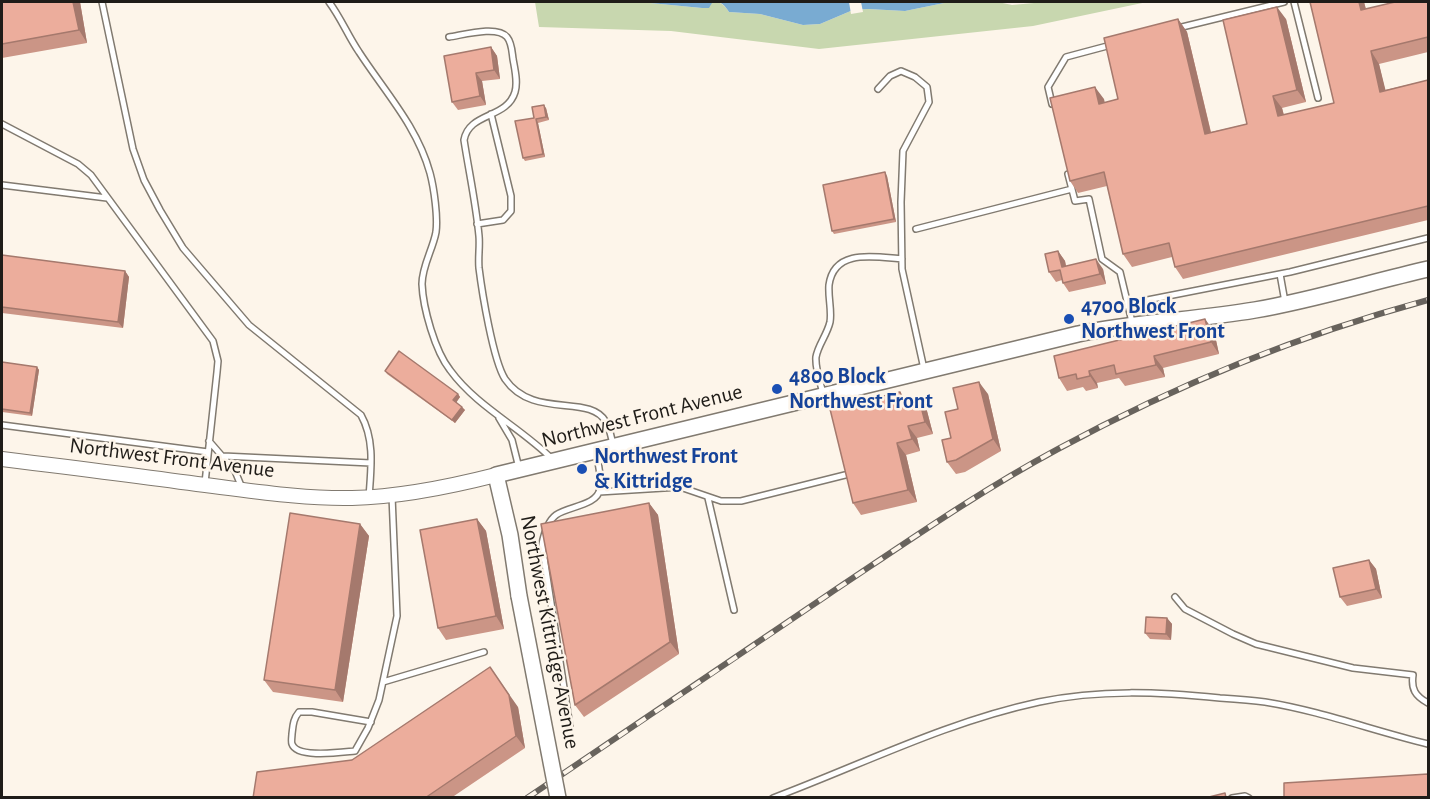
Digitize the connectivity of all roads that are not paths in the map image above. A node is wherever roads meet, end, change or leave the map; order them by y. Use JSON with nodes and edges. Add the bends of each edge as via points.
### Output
{"nodes":[{"id":1,"x":102,"y":2,"type":"edge"},
{"id":2,"x":329,"y":2,"type":"edge"},
{"id":3,"x":1284,"y":2,"type":"edge"},
{"id":4,"x":1294,"y":2,"type":"edge"},
{"id":5,"x":1170,"y":31,"type":"edge"},
{"id":6,"x":449,"y":37,"type":"dead end"},
{"id":7,"x":1124,"y":42,"type":"edge"},
{"id":8,"x":878,"y":89,"type":"dead end"},
{"id":9,"x":1318,"y":98,"type":"dead end"},
{"id":10,"x":1053,"y":109,"type":"edge"},
{"id":11,"x":491,"y":114,"type":"junction"},
{"id":12,"x":2,"y":124,"type":"edge"},
{"id":13,"x":1066,"y":166,"type":"edge"},
{"id":14,"x":2,"y":185,"type":"edge"},
{"id":15,"x":1072,"y":189,"type":"junction"},
{"id":16,"x":107,"y":198,"type":"junction"},
{"id":17,"x":477,"y":224,"type":"junction"},
{"id":18,"x":916,"y":229,"type":"dead end"},
{"id":19,"x":1428,"y":238,"type":"edge"},
{"id":20,"x":902,"y":259,"type":"junction"},
{"id":21,"x":1428,"y":269,"type":"edge"},
{"id":22,"x":1280,"y":274,"type":"junction"},
{"id":23,"x":1286,"y":303,"type":"junction"},
{"id":24,"x":1127,"y":304,"type":"junction"},
{"id":25,"x":1133,"y":324,"type":"junction"},
{"id":26,"x":924,"y":371,"type":"junction"},
{"id":27,"x":823,"y":395,"type":"junction"},
{"id":28,"x":494,"y":412,"type":"junction"},
{"id":29,"x":2,"y":425,"type":"edge"},
{"id":30,"x":209,"y":441,"type":"junction"},
{"id":31,"x":613,"y":446,"type":"junction"},
{"id":32,"x":596,"y":450,"type":"junction"},
{"id":33,"x":208,"y":452,"type":"junction"},
{"id":34,"x":223,"y":456,"type":"junction"},
{"id":35,"x":2,"y":459,"type":"edge"},
{"id":36,"x":554,"y":461,"type":"junction"},
{"id":37,"x":371,"y":463,"type":"junction"},
{"id":38,"x":519,"y":469,"type":"junction"},
{"id":39,"x":496,"y":475,"type":"junction"},
{"id":40,"x":845,"y":475,"type":"edge"},
{"id":41,"x":205,"y":485,"type":"junction"},
{"id":42,"x":242,"y":489,"type":"junction"},
{"id":43,"x":599,"y":492,"type":"junction"},
{"id":44,"x":392,"y":495,"type":"junction"},
{"id":45,"x":369,"y":497,"type":"junction"},
{"id":46,"x":708,"y":498,"type":"junction"},
{"id":47,"x":1175,"y":597,"type":"dead end"},
{"id":48,"x":734,"y":610,"type":"dead end"},
{"id":49,"x":484,"y":652,"type":"dead end"},
{"id":50,"x":383,"y":682,"type":"junction"},
{"id":51,"x":1428,"y":703,"type":"edge"},
{"id":52,"x":371,"y":722,"type":"junction"},
{"id":53,"x":570,"y":727,"type":"dead end"},
{"id":54,"x":1428,"y":744,"type":"edge"},
{"id":55,"x":558,"y":798,"type":"edge"},
{"id":56,"x":773,"y":798,"type":"edge"},
{"id":57,"x":1232,"y":798,"type":"edge"},
{"id":58,"x":1249,"y":798,"type":"edge"}],
"edges":[{"from":1,"to":37,"type":"lane","via":[[133,149],[160,210],[183,248],[249,325],[361,415],[371,440]]},
{"from":2,"to":28,"type":"lane","via":[[408,121],[420,146],[435,205],[436,232],[422,284],[429,322],[449,370]]},
{"from":3,"to":5,"type":"lane"},
{"from":4,"to":9,"type":"lane"},
{"from":6,"to":11,"type":"lane","via":[[492,31],[507,37],[515,91],[510,102]]},
{"from":7,"to":10,"type":"lane","via":[[1066,57],[1048,87]]},
{"from":8,"to":20,"type":"lane","via":[[900,71],[927,87],[929,102],[903,151]]},
{"from":11,"to":17,"type":"lane","via":[[478,119],[465,132]]},
{"from":11,"to":17,"type":"lane","via":[[512,196],[511,211],[503,220]]},
{"from":12,"to":16,"type":"lane","via":[[78,164]]},
{"from":13,"to":15,"type":"lane"},
{"from":14,"to":16,"type":"lane"},
{"from":15,"to":18,"type":"lane"},
{"from":15,"to":24,"type":"lane","via":[[1074,201],[1089,199],[1102,259],[1120,272]]},
{"from":16,"to":30,"type":"lane","via":[[213,341],[218,360]]},
{"from":17,"to":31,"type":"lane","via":[[479,267],[502,374],[512,388],[530,400],[598,413],[606,422]]},
{"from":19,"to":22,"type":"lane"},
{"from":20,"to":26,"type":"lane"},
{"from":20,"to":27,"type":"lane","via":[[856,257],[834,270],[828,332],[816,356]]},
{"from":21,"to":23,"type":"main road","name":"Northwest Front Avenue"},
{"from":22,"to":23,"type":"lane"},
{"from":22,"to":24,"type":"lane"},
{"from":23,"to":25,"type":"main road","name":"Northwest Front Avenue","via":[[1214,316]]},
{"from":24,"to":25,"type":"lane"},
{"from":25,"to":26,"type":"main road","name":"Northwest Front Avenue"},
{"from":26,"to":27,"type":"main road","name":"Northwest Front Avenue"},
{"from":27,"to":31,"type":"main road","name":"Northwest Front Avenue"},
{"from":28,"to":36,"type":"lane"},
{"from":28,"to":38,"type":"lane","via":[[512,440]]},
{"from":29,"to":33,"type":"lane"},
{"from":30,"to":33,"type":"lane"},
{"from":30,"to":34,"type":"lane"},
{"from":31,"to":32,"type":"main road","name":"Northwest Front Avenue"},
{"from":32,"to":36,"type":"main road","name":"Northwest Front Avenue"},
{"from":32,"to":43,"type":"lane"},
{"from":33,"to":41,"type":"lane"},
{"from":34,"to":37,"type":"lane"},
{"from":34,"to":42,"type":"lane","via":[[238,475]]},
{"from":35,"to":41,"type":"street","name":"Northwest Front Avenue"},
{"from":36,"to":38,"type":"main road","name":"Northwest Front Avenue"},
{"from":37,"to":45,"type":"lane"},
{"from":38,"to":39,"type":"main road","name":"Northwest Front Avenue"},
{"from":39,"to":44,"type":"street","name":"Northwest Front Avenue"},
{"from":39,"to":55,"type":"main road","name":"Northwest Kittridge Avenue","bridge":true},
{"from":40,"to":46,"type":"lane","via":[[741,501]]},
{"from":41,"to":42,"type":"street","name":"Northwest Front Avenue"},
{"from":42,"to":45,"type":"street","name":"Northwest Front Avenue","via":[[319,498]]},
{"from":43,"to":46,"type":"lane","via":[[680,487]]},
{"from":43,"to":53,"type":"lane","via":[[591,500],[557,514],[542,544]]},
{"from":44,"to":45,"type":"street","name":"Northwest Front Avenue"},
{"from":44,"to":50,"type":"lane","via":[[397,616]]},
{"from":46,"to":48,"type":"lane"},
{"from":47,"to":51,"type":"lane","via":[[1185,609],[1256,644],[1353,668],[1413,675],[1413,689]]},
{"from":49,"to":50,"type":"lane"},
{"from":50,"to":52,"type":"lane"},
{"from":52,"to":52,"type":"lane","via":[[355,751],[327,755],[301,750],[291,743],[299,712]]},
{"from":54,"to":56,"type":"lane","via":[[1264,702],[1174,693],[1110,692],[1040,702],[983,717]]},
{"from":57,"to":58,"type":"lane"}]}
